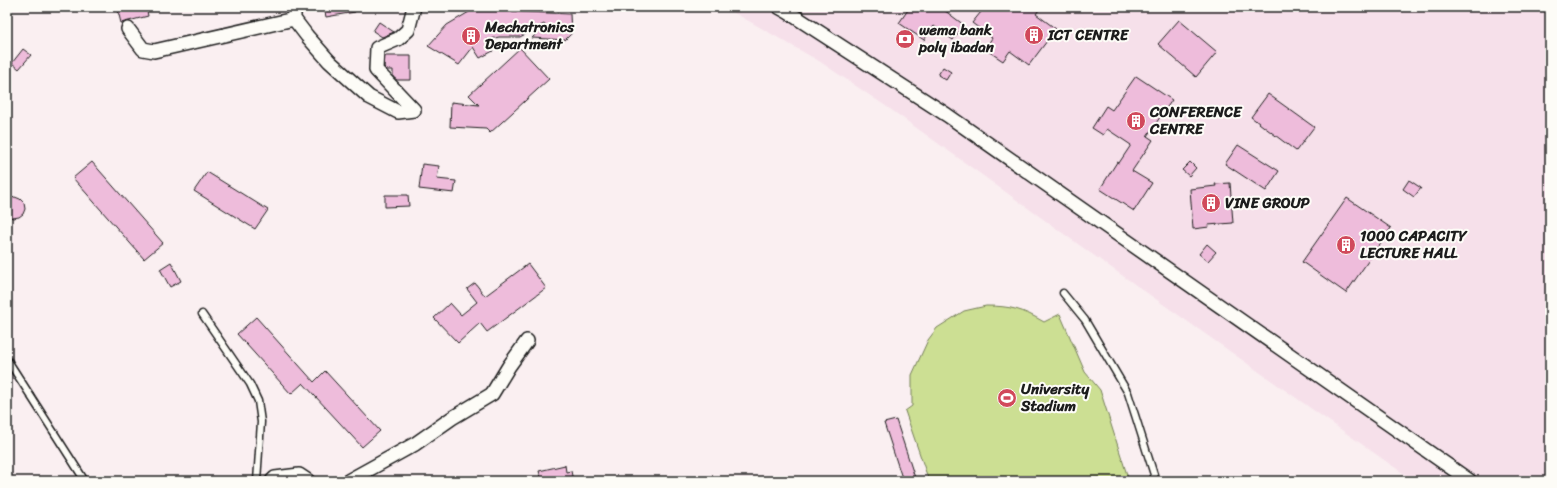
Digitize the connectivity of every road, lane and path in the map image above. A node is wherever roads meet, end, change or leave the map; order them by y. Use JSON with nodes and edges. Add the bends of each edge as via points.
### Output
{"nodes":[{"id":1,"x":414,"y":7,"type":"edge"},
{"id":2,"x":778,"y":7,"type":"edge"},
{"id":3,"x":294,"y":13,"type":"edge"},
{"id":4,"x":128,"y":29,"type":"dead end"},
{"id":5,"x":1063,"y":292,"type":"dead end"},
{"id":6,"x":202,"y":314,"type":"dead end"},
{"id":7,"x":527,"y":341,"type":"dead end"},
{"id":8,"x":7,"y":359,"type":"edge"},
{"id":9,"x":86,"y":481,"type":"edge"},
{"id":10,"x":257,"y":481,"type":"edge"},
{"id":11,"x":272,"y":481,"type":"edge"},
{"id":12,"x":308,"y":481,"type":"edge"},
{"id":13,"x":348,"y":481,"type":"edge"},
{"id":14,"x":1156,"y":481,"type":"edge"},
{"id":15,"x":1470,"y":481,"type":"edge"}],
"edges":[{"from":1,"to":3,"type":"street","via":[[408,30],[398,39],[377,48],[376,70],[414,110],[398,112],[369,97],[329,61],[307,36]]},
{"from":2,"to":15,"type":"street","via":[[947,115]]},
{"from":3,"to":4,"type":"street","via":[[154,51],[143,49]]},
{"from":5,"to":14,"type":"lane","via":[[1085,320],[1128,393]]},
{"from":6,"to":10,"type":"lane","via":[[250,384],[258,401],[261,422]]},
{"from":7,"to":13,"type":"street","via":[[492,394],[415,444]]},
{"from":8,"to":9,"type":"lane"},
{"from":11,"to":12,"type":"street","via":[[275,478],[299,475]]}]}
